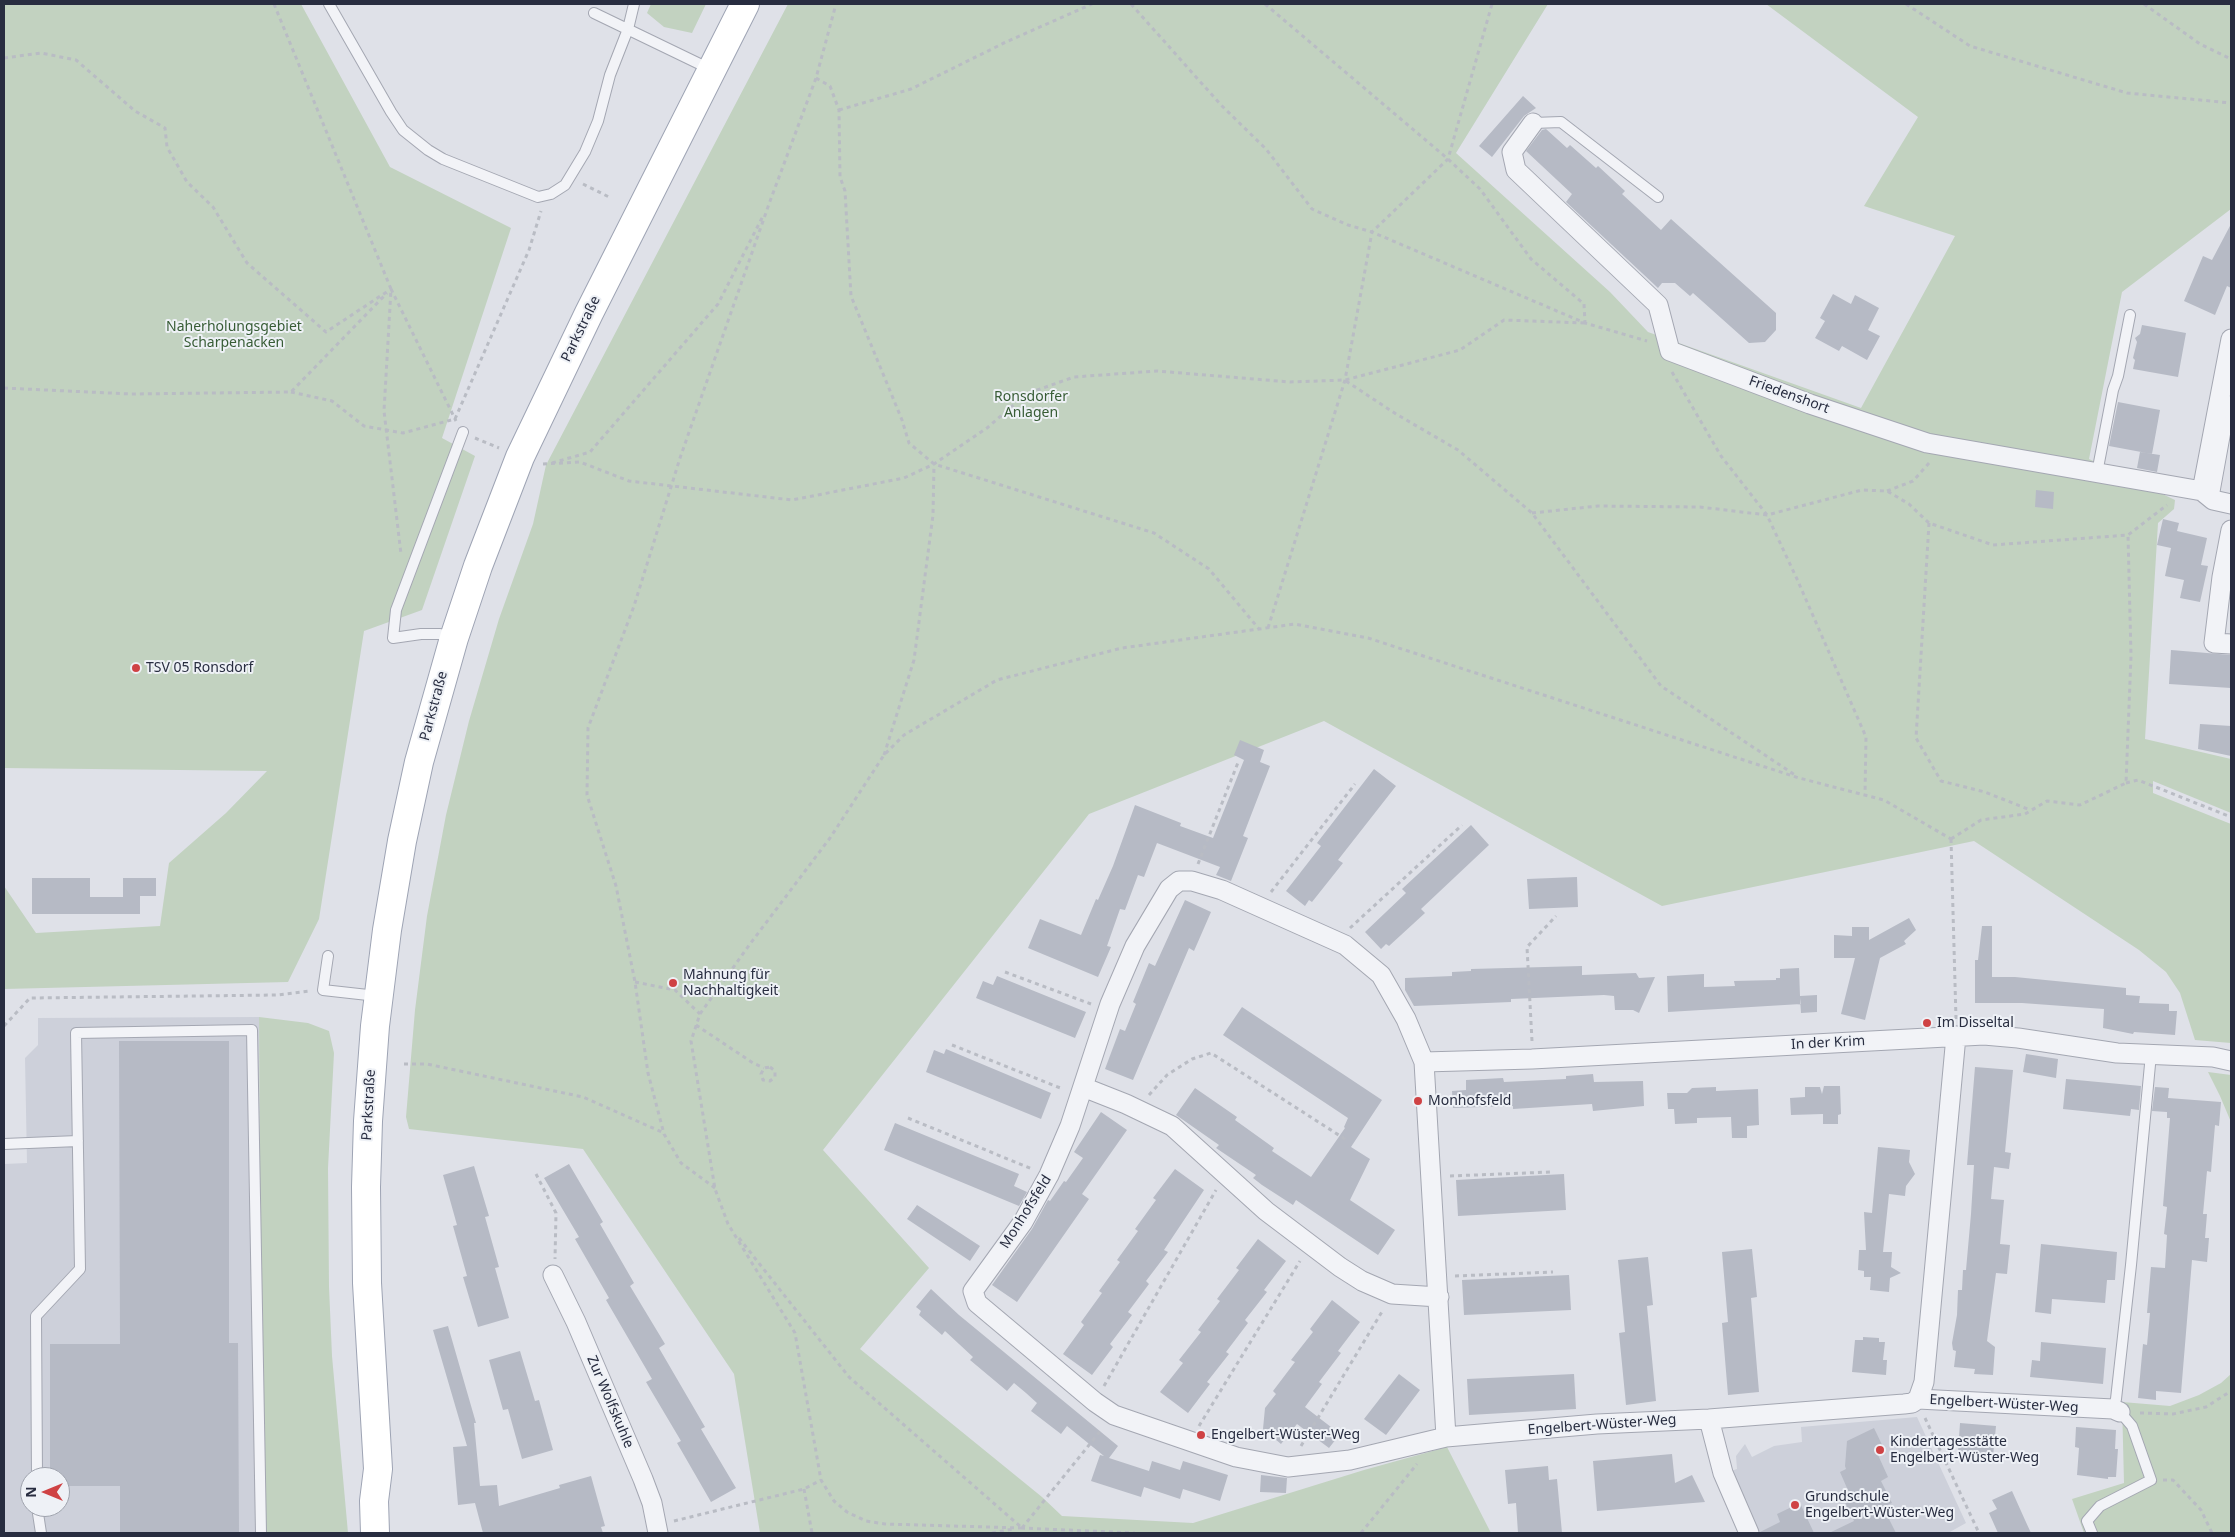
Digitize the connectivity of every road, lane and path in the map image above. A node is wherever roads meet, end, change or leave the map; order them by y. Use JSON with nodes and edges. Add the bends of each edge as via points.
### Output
{"nodes":[{"id":1,"x":274,"y":4,"type":"edge"},
{"id":2,"x":330,"y":4,"type":"edge"},
{"id":3,"x":634,"y":4,"type":"edge"},
{"id":4,"x":745,"y":4,"type":"edge"},
{"id":5,"x":836,"y":4,"type":"edge"},
{"id":6,"x":1092,"y":4,"type":"edge"},
{"id":7,"x":1131,"y":4,"type":"edge"},
{"id":8,"x":1265,"y":4,"type":"edge"},
{"id":9,"x":1492,"y":4,"type":"edge"},
{"id":10,"x":1906,"y":4,"type":"edge"},
{"id":11,"x":2144,"y":4,"type":"edge"},
{"id":12,"x":594,"y":13,"type":"dead end"},
{"id":13,"x":628,"y":29,"type":"junction"},
{"id":14,"x":4,"y":58,"type":"edge"},
{"id":15,"x":2231,"y":59,"type":"edge"},
{"id":16,"x":712,"y":70,"type":"junction"},
{"id":17,"x":816,"y":78,"type":"junction"},
{"id":18,"x":2231,"y":103,"type":"edge"},
{"id":19,"x":839,"y":110,"type":"junction"},
{"id":20,"x":1533,"y":122,"type":"joint"},
{"id":21,"x":1448,"y":159,"type":"junction"},
{"id":22,"x":570,"y":178,"type":"junction"},
{"id":23,"x":545,"y":196,"type":"junction"},
{"id":24,"x":1658,"y":196,"type":"dead end"},
{"id":25,"x":611,"y":198,"type":"dead end"},
{"id":26,"x":769,"y":204,"type":"junction"},
{"id":27,"x":1372,"y":232,"type":"junction"},
{"id":28,"x":391,"y":289,"type":"junction"},
{"id":29,"x":2130,"y":315,"type":"dead end"},
{"id":30,"x":1585,"y":323,"type":"junction"},
{"id":31,"x":2231,"y":339,"type":"edge"},
{"id":32,"x":1670,"y":351,"type":"junction"},
{"id":33,"x":1345,"y":380,"type":"junction"},
{"id":34,"x":4,"y":388,"type":"edge"},
{"id":35,"x":291,"y":392,"type":"junction"},
{"id":36,"x":2231,"y":401,"type":"edge"},
{"id":37,"x":455,"y":419,"type":"junction"},
{"id":38,"x":386,"y":430,"type":"junction"},
{"id":39,"x":463,"y":432,"type":"junction"},
{"id":40,"x":491,"y":445,"type":"dead end"},
{"id":41,"x":1939,"y":445,"type":"junction"},
{"id":42,"x":934,"y":464,"type":"junction"},
{"id":43,"x":2097,"y":473,"type":"junction"},
{"id":44,"x":672,"y":488,"type":"junction"},
{"id":45,"x":1887,"y":490,"type":"junction"},
{"id":46,"x":2208,"y":496,"type":"edge"},
{"id":47,"x":1532,"y":513,"type":"junction"},
{"id":48,"x":1767,"y":515,"type":"junction"},
{"id":49,"x":1929,"y":523,"type":"junction"},
{"id":50,"x":2231,"y":530,"type":"edge"},
{"id":51,"x":2128,"y":535,"type":"junction"},
{"id":52,"x":405,"y":586,"type":"junction"},
{"id":53,"x":1268,"y":628,"type":"junction"},
{"id":54,"x":1259,"y":629,"type":"junction"},
{"id":55,"x":454,"y":638,"type":"junction"},
{"id":56,"x":2231,"y":644,"type":"edge"},
{"id":57,"x":884,"y":756,"type":"junction"},
{"id":58,"x":1238,"y":760,"type":"dead end"},
{"id":59,"x":1799,"y":778,"type":"junction"},
{"id":60,"x":2126,"y":783,"type":"junction"},
{"id":61,"x":1355,"y":784,"type":"dead end"},
{"id":62,"x":1865,"y":795,"type":"junction"},
{"id":63,"x":2031,"y":811,"type":"junction"},
{"id":64,"x":2231,"y":817,"type":"edge"},
{"id":65,"x":1462,"y":825,"type":"dead end"},
{"id":66,"x":1951,"y":839,"type":"junction"},
{"id":67,"x":1192,"y":881,"type":"junction"},
{"id":68,"x":1260,"y":906,"type":"junction"},
{"id":69,"x":1556,"y":916,"type":"dead end"},
{"id":70,"x":1337,"y":941,"type":"junction"},
{"id":71,"x":328,"y":956,"type":"dead end"},
{"id":72,"x":1005,"y":972,"type":"dead end"},
{"id":73,"x":635,"y":982,"type":"junction"},
{"id":74,"x":323,"y":990,"type":"junction"},
{"id":75,"x":378,"y":996,"type":"junction"},
{"id":76,"x":1108,"y":1011,"type":"junction"},
{"id":77,"x":700,"y":1014,"type":"junction"},
{"id":78,"x":696,"y":1025,"type":"junction"},
{"id":79,"x":4,"y":1026,"type":"edge"},
{"id":80,"x":1956,"y":1036,"type":"junction"},
{"id":81,"x":952,"y":1045,"type":"dead end"},
{"id":82,"x":2151,"y":1054,"type":"junction"},
{"id":83,"x":1532,"y":1059,"type":"junction"},
{"id":84,"x":2231,"y":1061,"type":"edge"},
{"id":85,"x":1424,"y":1062,"type":"junction"},
{"id":86,"x":404,"y":1064,"type":"dead end"},
{"id":87,"x":764,"y":1068,"type":"junction"},
{"id":88,"x":1081,"y":1091,"type":"junction"},
{"id":89,"x":1136,"y":1109,"type":"junction"},
{"id":90,"x":908,"y":1118,"type":"dead end"},
{"id":91,"x":664,"y":1134,"type":"junction"},
{"id":92,"x":78,"y":1141,"type":"junction"},
{"id":93,"x":1348,"y":1141,"type":"dead end"},
{"id":94,"x":4,"y":1144,"type":"edge"},
{"id":95,"x":1551,"y":1172,"type":"dead end"},
{"id":96,"x":536,"y":1174,"type":"dead end"},
{"id":97,"x":1225,"y":1174,"type":"junction"},
{"id":98,"x":1049,"y":1176,"type":"junction"},
{"id":99,"x":1432,"y":1177,"type":"junction"},
{"id":100,"x":715,"y":1188,"type":"junction"},
{"id":101,"x":728,"y":1224,"type":"junction"},
{"id":102,"x":1310,"y":1245,"type":"junction"},
{"id":103,"x":1553,"y":1272,"type":"dead end"},
{"id":104,"x":553,"y":1275,"type":"joint"},
{"id":105,"x":1437,"y":1277,"type":"junction"},
{"id":106,"x":1392,"y":1294,"type":"junction"},
{"id":107,"x":1439,"y":1297,"type":"junction"},
{"id":108,"x":977,"y":1303,"type":"joint"},
{"id":109,"x":2231,"y":1391,"type":"edge"},
{"id":110,"x":1918,"y":1399,"type":"junction"},
{"id":111,"x":1095,"y":1402,"type":"junction"},
{"id":112,"x":2116,"y":1411,"type":"junction"},
{"id":113,"x":1114,"y":1415,"type":"junction"},
{"id":114,"x":1709,"y":1419,"type":"junction"},
{"id":115,"x":1442,"y":1437,"type":"junction"},
{"id":116,"x":1191,"y":1440,"type":"junction"},
{"id":117,"x":37,"y":1467,"type":"edge"},
{"id":118,"x":1288,"y":1467,"type":"junction"},
{"id":119,"x":378,"y":1469,"type":"junction"},
{"id":120,"x":821,"y":1480,"type":"junction"},
{"id":121,"x":2151,"y":1480,"type":"junction"},
{"id":122,"x":804,"y":1489,"type":"junction"},
{"id":123,"x":39,"y":1517,"type":"edge"},
{"id":124,"x":1022,"y":1528,"type":"junction"},
{"id":125,"x":657,"y":1529,"type":"edge"},
{"id":126,"x":42,"y":1533,"type":"edge"},
{"id":127,"x":261,"y":1533,"type":"edge"},
{"id":128,"x":375,"y":1533,"type":"edge"},
{"id":129,"x":393,"y":1533,"type":"edge"},
{"id":130,"x":812,"y":1533,"type":"edge"},
{"id":131,"x":992,"y":1533,"type":"edge"},
{"id":132,"x":1136,"y":1533,"type":"edge"},
{"id":133,"x":1361,"y":1533,"type":"edge"},
{"id":134,"x":1749,"y":1533,"type":"edge"},
{"id":135,"x":1979,"y":1533,"type":"edge"},
{"id":136,"x":2092,"y":1533,"type":"edge"},
{"id":137,"x":2212,"y":1533,"type":"edge"}],
"edges":[{"from":1,"to":28,"type":"path"},
{"from":2,"to":23,"type":"lane","via":[[391,112],[416,142],[473,173],[538,197]]},
{"from":3,"to":13,"type":"lane"},
{"from":4,"to":16,"type":"main road","name":"Parkstraße"},
{"from":5,"to":17,"type":"path"},
{"from":6,"to":19,"type":"path","via":[[911,89]]},
{"from":7,"to":27,"type":"path","via":[[1221,105],[1266,149],[1312,209]]},
{"from":8,"to":21,"type":"path"},
{"from":9,"to":21,"type":"path"},
{"from":10,"to":18,"type":"path","via":[[1970,46],[2127,93]]},
{"from":11,"to":15,"type":"path","via":[[2200,44]]},
{"from":12,"to":13,"type":"lane"},
{"from":13,"to":16,"type":"lane"},
{"from":13,"to":22,"type":"lane","via":[[610,75],[598,121]]},
{"from":14,"to":28,"type":"path","via":[[41,53],[76,60],[135,111],[165,128],[167,147],[187,182],[213,207],[247,263],[326,332]]},
{"from":16,"to":55,"type":"main road","name":"Parkstraße","via":[[593,304],[520,457]]},
{"from":17,"to":19,"type":"path","via":[[830,86]]},
{"from":17,"to":26,"type":"path"},
{"from":19,"to":42,"type":"path","via":[[840,177],[845,191],[852,296],[909,443]]},
{"from":20,"to":24,"type":"lane","via":[[1562,122]]},
{"from":20,"to":32,"type":"street","via":[[1512,152],[1516,170],[1658,305]]},
{"from":21,"to":27,"type":"path"},
{"from":21,"to":30,"type":"path","via":[[1480,189],[1532,259],[1584,304]]},
{"from":22,"to":23,"type":"lane","via":[[566,185]]},
{"from":22,"to":25,"type":"path"},
{"from":23,"to":37,"type":"path","via":[[529,250]]},
{"from":26,"to":44,"type":"path"},
{"from":26,"to":44,"type":"path","via":[[718,304],[590,452],[546,465],[580,462],[629,481]]},
{"from":27,"to":30,"type":"path"},
{"from":27,"to":33,"type":"path"},
{"from":28,"to":35,"type":"path"},
{"from":28,"to":37,"type":"path"},
{"from":28,"to":38,"type":"path","via":[[384,411]]},
{"from":29,"to":43,"type":"lane"},
{"from":30,"to":32,"type":"path","via":[[1644,339]]},
{"from":30,"to":33,"type":"path","via":[[1504,320],[1460,350]]},
{"from":31,"to":46,"type":"street"},
{"from":32,"to":41,"type":"street","name":"Friedenshort","via":[[1810,404]]},
{"from":32,"to":48,"type":"path","via":[[1672,373],[1721,456]]},
{"from":33,"to":42,"type":"path","via":[[1290,382],[1157,371],[1074,377],[1026,394],[987,428]]},
{"from":33,"to":47,"type":"path","via":[[1458,450]]},
{"from":33,"to":53,"type":"path"},
{"from":34,"to":35,"type":"path","via":[[131,394]]},
{"from":35,"to":38,"type":"path","via":[[332,401],[364,426]]},
{"from":36,"to":46,"type":"lane"},
{"from":37,"to":38,"type":"path","via":[[403,433]]},
{"from":37,"to":39,"type":"path"},
{"from":38,"to":52,"type":"path"},
{"from":39,"to":40,"type":"path"},
{"from":39,"to":52,"type":"lane"},
{"from":41,"to":43,"type":"street","name":"Friedenshort"},
{"from":41,"to":45,"type":"path","via":[[1930,462],[1912,481]]},
{"from":42,"to":44,"type":"path","via":[[904,478],[792,500]]},
{"from":42,"to":54,"type":"path","via":[[1154,533],[1209,569]]},
{"from":42,"to":57,"type":"path","via":[[933,515],[914,660]]},
{"from":43,"to":46,"type":"street","name":"Friedenshort"},
{"from":44,"to":73,"type":"path","via":[[634,606],[588,728],[587,795],[616,886]]},
{"from":45,"to":48,"type":"path","via":[[1862,490]]},
{"from":45,"to":49,"type":"path","via":[[1909,504]]},
{"from":46,"to":51,"type":"path"},
{"from":47,"to":48,"type":"path","via":[[1598,506],[1700,507]]},
{"from":47,"to":59,"type":"path","via":[[1660,686]]},
{"from":48,"to":62,"type":"path","via":[[1866,737]]},
{"from":49,"to":51,"type":"path","via":[[1993,545]]},
{"from":49,"to":63,"type":"path","via":[[1916,738],[1941,780],[1985,792]]},
{"from":50,"to":56,"type":"street","via":[[2214,643]]},
{"from":51,"to":60,"type":"path","via":[[2131,656]]},
{"from":52,"to":55,"type":"lane","via":[[396,610],[394,638],[421,634]]},
{"from":53,"to":54,"type":"path"},
{"from":53,"to":59,"type":"path","via":[[1295,624],[1368,638]]},
{"from":54,"to":57,"type":"path","via":[[1122,648],[998,680],[904,734]]},
{"from":55,"to":75,"type":"main road","name":"Parkstraße","via":[[432,710],[409,806]]},
{"from":57,"to":77,"type":"path","via":[[830,838]]},
{"from":58,"to":67,"type":"path"},
{"from":59,"to":62,"type":"path"},
{"from":60,"to":63,"type":"path","via":[[2080,805],[2047,801]]},
{"from":60,"to":64,"type":"path","via":[[2138,780]]},
{"from":61,"to":68,"type":"path"},
{"from":62,"to":66,"type":"path","via":[[1884,800]]},
{"from":63,"to":66,"type":"path","via":[[1981,820]]},
{"from":65,"to":70,"type":"path"},
{"from":66,"to":80,"type":"path"},
{"from":67,"to":68,"type":"street"},
{"from":67,"to":76,"type":"street","name":"Monhofsfeld","via":[[1179,881],[1169,888],[1135,946]]},
{"from":68,"to":70,"type":"street"},
{"from":69,"to":83,"type":"path","via":[[1527,947]]},
{"from":70,"to":85,"type":"street","via":[[1381,975],[1406,1019]]},
{"from":71,"to":74,"type":"lane"},
{"from":72,"to":76,"type":"path"},
{"from":73,"to":77,"type":"path","via":[[675,990]]},
{"from":73,"to":91,"type":"path","via":[[648,1073]]},
{"from":74,"to":75,"type":"lane"},
{"from":74,"to":79,"type":"path","via":[[278,995],[30,998]]},
{"from":75,"to":119,"type":"main road","name":"Parkstraße","via":[[366,1187],[367,1283]]},
{"from":76,"to":88,"type":"street","name":"Monhofsfeld"},
{"from":77,"to":78,"type":"path"},
{"from":78,"to":87,"type":"path"},
{"from":78,"to":100,"type":"path","via":[[691,1041]]},
{"from":80,"to":82,"type":"street","name":"In der Krim","via":[[2018,1038],[2117,1053]]},
{"from":80,"to":83,"type":"street","name":"In der Krim"},
{"from":80,"to":110,"type":"street","via":[[1924,1382]]},
{"from":81,"to":88,"type":"path"},
{"from":82,"to":84,"type":"street","name":"In der Krim"},
{"from":82,"to":112,"type":"lane"},
{"from":83,"to":85,"type":"street","name":"In der Krim"},
{"from":85,"to":99,"type":"street"},
{"from":86,"to":91,"type":"path","via":[[428,1064],[583,1097]]},
{"from":87,"to":87,"type":"path","via":[[763,1080],[770,1081],[774,1071],[770,1067]]},
{"from":88,"to":89,"type":"street"},
{"from":88,"to":98,"type":"street","name":"Monhofsfeld"},
{"from":89,"to":93,"type":"path","via":[[1167,1075],[1192,1058],[1212,1053]]},
{"from":89,"to":97,"type":"street","via":[[1172,1126]]},
{"from":90,"to":98,"type":"path"},
{"from":91,"to":100,"type":"path","via":[[681,1163]]},
{"from":92,"to":94,"type":"lane"},
{"from":92,"to":117,"type":"lane","via":[[80,1269],[36,1316]]},
{"from":92,"to":127,"type":"lane","via":[[76,1033],[252,1030]]},
{"from":95,"to":99,"type":"path"},
{"from":96,"to":104,"type":"path","via":[[556,1213]]},
{"from":97,"to":102,"type":"street"},
{"from":97,"to":111,"type":"path"},
{"from":98,"to":108,"type":"street","name":"Monhofsfeld","via":[[1022,1222],[976,1285],[973,1291]]},
{"from":99,"to":105,"type":"street"},
{"from":100,"to":101,"type":"path"},
{"from":101,"to":120,"type":"path","via":[[795,1333]]},
{"from":101,"to":124,"type":"path","via":[[848,1377]]},
{"from":102,"to":106,"type":"street","via":[[1362,1281]]},
{"from":102,"to":116,"type":"path"},
{"from":103,"to":105,"type":"path"},
{"from":104,"to":125,"type":"street","name":"Zur Wolfskuhle","via":[[637,1464],[652,1504]]},
{"from":105,"to":107,"type":"street"},
{"from":106,"to":107,"type":"street"},
{"from":106,"to":118,"type":"path"},
{"from":107,"to":115,"type":"street"},
{"from":108,"to":111,"type":"street","name":"Engelbert-Wüster-Weg"},
{"from":109,"to":112,"type":"path","via":[[2206,1408],[2173,1414]]},
{"from":110,"to":112,"type":"street","name":"Engelbert-Wüster-Weg"},
{"from":110,"to":114,"type":"street","name":"Engelbert-Wüster-Weg","via":[[1904,1404]]},
{"from":110,"to":135,"type":"path"},
{"from":111,"to":113,"type":"street","name":"Engelbert-Wüster-Weg"},
{"from":112,"to":121,"type":"lane","via":[[2132,1426]]},
{"from":113,"to":116,"type":"street","name":"Engelbert-Wüster-Weg"},
{"from":113,"to":124,"type":"path"},
{"from":114,"to":115,"type":"street","name":"Engelbert-Wüster-Weg"},
{"from":114,"to":134,"type":"street","via":[[1723,1473]]},
{"from":115,"to":118,"type":"street","name":"Engelbert-Wüster-Weg","via":[[1350,1460]]},
{"from":115,"to":133,"type":"path"},
{"from":116,"to":118,"type":"street","name":"Engelbert-Wüster-Weg","via":[[1236,1457]]},
{"from":119,"to":128,"type":"main road","name":"Parkstraße"},
{"from":119,"to":129,"type":"main road","name":"Parkstraße","via":[[389,1497]]},
{"from":120,"to":122,"type":"path"},
{"from":120,"to":124,"type":"path","via":[[834,1501],[866,1521]]},
{"from":121,"to":136,"type":"lane","via":[[2100,1506],[2087,1521]]},
{"from":121,"to":137,"type":"path","via":[[2173,1480],[2201,1510]]},
{"from":122,"to":125,"type":"path"},
{"from":122,"to":130,"type":"path"},
{"from":123,"to":126,"type":"lane"},
{"from":124,"to":131,"type":"path"},
{"from":124,"to":132,"type":"path"}]}
